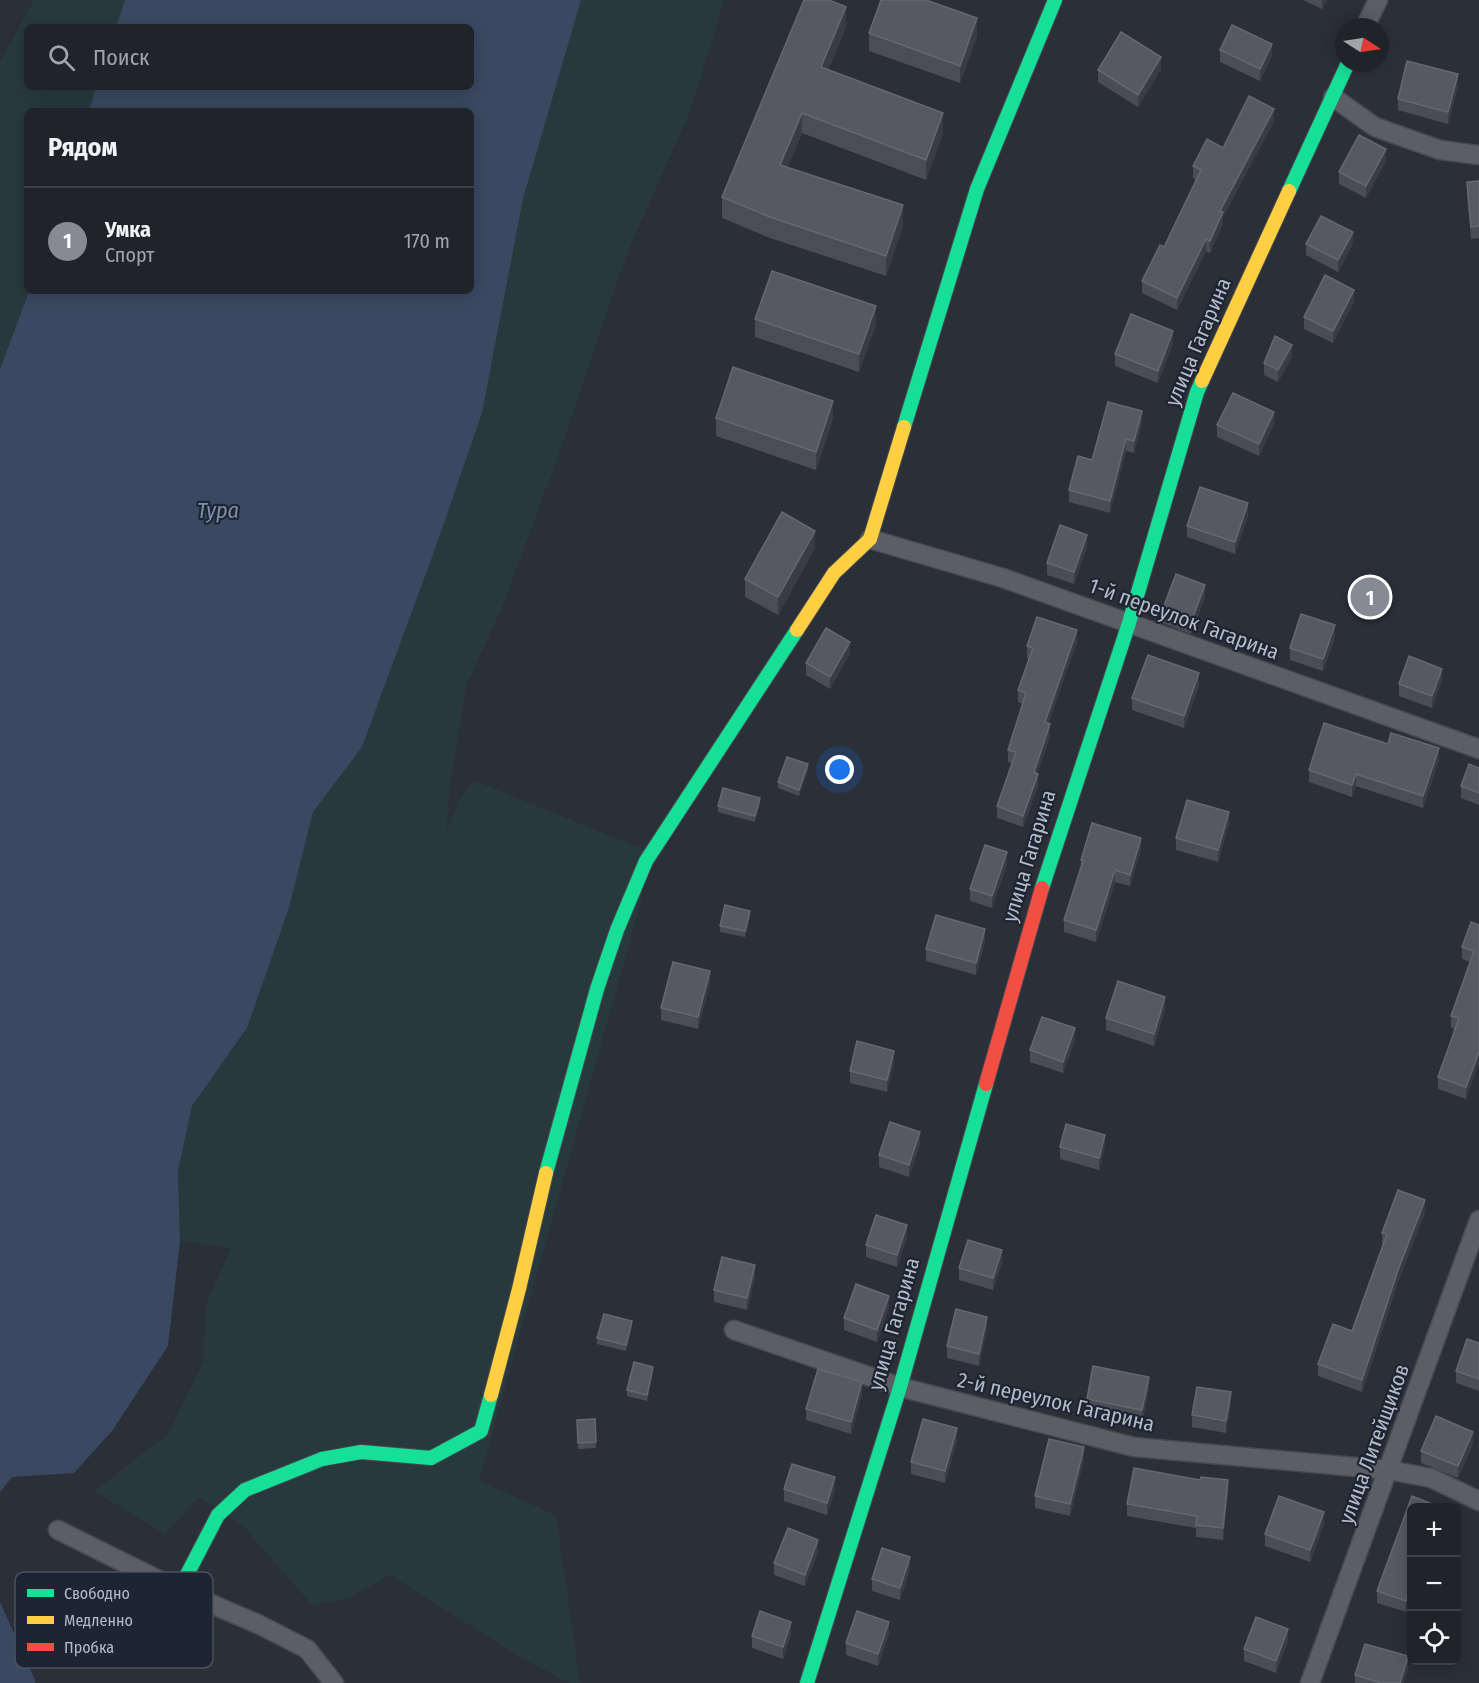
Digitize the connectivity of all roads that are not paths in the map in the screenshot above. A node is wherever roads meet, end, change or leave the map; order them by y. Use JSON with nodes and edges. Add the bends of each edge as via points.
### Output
{"nodes":[{"id":1,"x":1055,"y":0,"type":"edge"},
{"id":2,"x":1378,"y":0,"type":"edge"},
{"id":3,"x":1369,"y":18,"type":"edge"},
{"id":4,"x":1344,"y":72,"type":"edge"},
{"id":5,"x":1333,"y":96,"type":"junction"},
{"id":6,"x":1479,"y":155,"type":"edge"},
{"id":7,"x":870,"y":539,"type":"junction"},
{"id":8,"x":1129,"y":623,"type":"junction"},
{"id":9,"x":1479,"y":749,"type":"edge"},
{"id":10,"x":1479,"y":1220,"type":"edge"},
{"id":11,"x":734,"y":1330,"type":"dead end"},
{"id":12,"x":900,"y":1387,"type":"junction"},
{"id":13,"x":1388,"y":1470,"type":"junction"},
{"id":14,"x":1479,"y":1502,"type":"edge"},
{"id":15,"x":58,"y":1530,"type":"dead end"},
{"id":16,"x":143,"y":1572,"type":"edge"},
{"id":17,"x":188,"y":1572,"type":"edge"},
{"id":18,"x":213,"y":1605,"type":"edge"},
{"id":19,"x":334,"y":1683,"type":"edge"},
{"id":20,"x":807,"y":1683,"type":"edge"},
{"id":21,"x":1310,"y":1683,"type":"edge"}],
"edges":[{"from":1,"to":7,"type":"street","via":[[977,189]]},
{"from":2,"to":3,"type":"street"},
{"from":4,"to":5,"type":"street","name":"улица Гагарина"},
{"from":5,"to":6,"type":"street","via":[[1376,128],[1440,150]]},
{"from":5,"to":8,"type":"street","name":"улица Гагарина","via":[[1197,392]]},
{"from":7,"to":8,"type":"street","name":"1-й переулок Гагарина","via":[[1003,578]]},
{"from":7,"to":17,"type":"street","via":[[834,573],[646,861],[616,930],[597,989],[481,1431],[431,1458],[361,1452],[322,1459],[245,1490],[218,1515]]},
{"from":8,"to":9,"type":"street","name":"1-й переулок Гагарина"},
{"from":8,"to":12,"type":"street","name":"улица Гагарина","via":[[1049,862]]},
{"from":10,"to":13,"type":"street","name":"улица Литейщиков"},
{"from":11,"to":12,"type":"street","name":"2-й переулок Гагарина"},
{"from":12,"to":13,"type":"street","name":"2-й переулок Гагарина","via":[[1134,1448]]},
{"from":12,"to":20,"type":"street","name":"улица Гагарина"},
{"from":13,"to":14,"type":"street","name":"2-й переулок Гагарина","via":[[1431,1478]]},
{"from":13,"to":21,"type":"street","name":"улица Литейщиков"},
{"from":15,"to":16,"type":"street"},
{"from":18,"to":19,"type":"street","via":[[307,1649]]}]}
